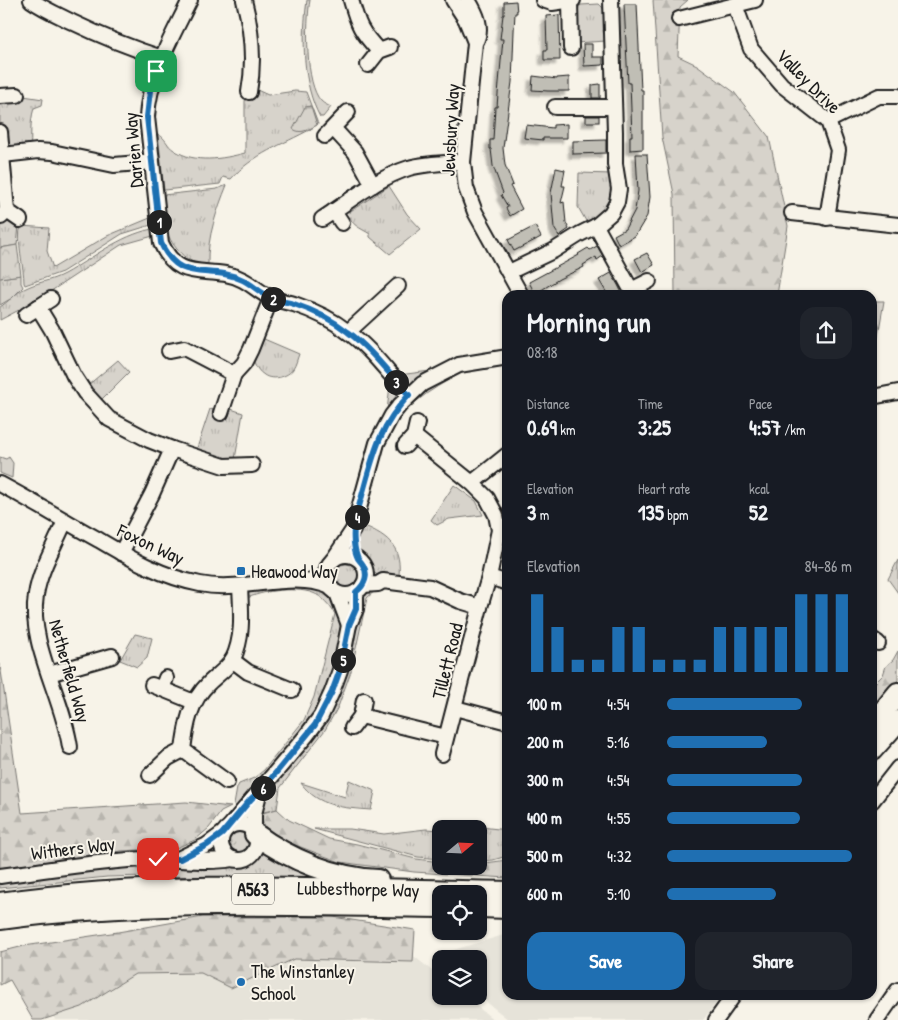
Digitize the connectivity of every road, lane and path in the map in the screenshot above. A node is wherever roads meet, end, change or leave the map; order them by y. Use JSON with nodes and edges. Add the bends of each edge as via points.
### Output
{"nodes":[{"id":1,"x":31,"y":0,"type":"edge"},
{"id":2,"x":190,"y":0,"type":"edge"},
{"id":3,"x":244,"y":0,"type":"edge"},
{"id":4,"x":351,"y":0,"type":"edge"},
{"id":5,"x":453,"y":0,"type":"edge"},
{"id":6,"x":468,"y":0,"type":"edge"},
{"id":7,"x":543,"y":0,"type":"edge"},
{"id":8,"x":572,"y":0,"type":"edge"},
{"id":9,"x":611,"y":0,"type":"edge"},
{"id":10,"x":755,"y":0,"type":"edge"},
{"id":11,"x":735,"y":5,"type":"junction"},
{"id":12,"x":679,"y":19,"type":"dead end"},
{"id":13,"x":475,"y":43,"type":"junction"},
{"id":14,"x":571,"y":48,"type":"dead end"},
{"id":15,"x":162,"y":58,"type":"junction"},
{"id":16,"x":368,"y":64,"type":"dead end"},
{"id":17,"x":250,"y":94,"type":"dead end"},
{"id":18,"x":17,"y":95,"type":"dead end"},
{"id":19,"x":0,"y":96,"type":"edge"},
{"id":20,"x":898,"y":96,"type":"edge"},
{"id":21,"x":552,"y":107,"type":"dead end"},
{"id":22,"x":614,"y":107,"type":"junction"},
{"id":23,"x":348,"y":112,"type":"dead end"},
{"id":24,"x":828,"y":121,"type":"junction"},
{"id":25,"x":0,"y":132,"type":"edge"},
{"id":26,"x":3,"y":155,"type":"junction"},
{"id":27,"x":152,"y":162,"type":"junction"},
{"id":28,"x":463,"y":162,"type":"junction"},
{"id":29,"x":373,"y":185,"type":"junction"},
{"id":30,"x":792,"y":213,"type":"dead end"},
{"id":31,"x":3,"y":215,"type":"edge"},
{"id":32,"x":827,"y":218,"type":"junction"},
{"id":33,"x":20,"y":220,"type":"dead end"},
{"id":34,"x":342,"y":223,"type":"dead end"},
{"id":35,"x":898,"y":225,"type":"edge"},
{"id":36,"x":596,"y":226,"type":"junction"},
{"id":37,"x":508,"y":272,"type":"junction"},
{"id":38,"x":649,"y":280,"type":"dead end"},
{"id":39,"x":399,"y":284,"type":"dead end"},
{"id":40,"x":518,"y":290,"type":"edge"},
{"id":41,"x":631,"y":290,"type":"edge"},
{"id":42,"x":637,"y":290,"type":"edge"},
{"id":43,"x":271,"y":298,"type":"junction"},
{"id":44,"x":51,"y":299,"type":"dead end"},
{"id":45,"x":38,"y":307,"type":"junction"},
{"id":46,"x":26,"y":315,"type":"dead end"},
{"id":47,"x":348,"y":332,"type":"junction"},
{"id":48,"x":169,"y":351,"type":"dead end"},
{"id":49,"x":502,"y":358,"type":"edge"},
{"id":50,"x":234,"y":374,"type":"junction"},
{"id":51,"x":898,"y":392,"type":"edge"},
{"id":52,"x":409,"y":395,"type":"junction"},
{"id":53,"x":877,"y":396,"type":"edge"},
{"id":54,"x":221,"y":413,"type":"dead end"},
{"id":55,"x":412,"y":435,"type":"dead end"},
{"id":56,"x":172,"y":449,"type":"junction"},
{"id":57,"x":502,"y":454,"type":"edge"},
{"id":58,"x":252,"y":465,"type":"dead end"},
{"id":59,"x":472,"y":483,"type":"junction"},
{"id":60,"x":0,"y":484,"type":"edge"},
{"id":61,"x":65,"y":521,"type":"junction"},
{"id":62,"x":354,"y":530,"type":"junction"},
{"id":63,"x":121,"y":553,"type":"junction"},
{"id":64,"x":360,"y":562,"type":"junction"},
{"id":65,"x":331,"y":564,"type":"junction"},
{"id":66,"x":489,"y":578,"type":"junction"},
{"id":67,"x":300,"y":580,"type":"junction"},
{"id":68,"x":383,"y":580,"type":"junction"},
{"id":69,"x":502,"y":581,"type":"edge"},
{"id":70,"x":240,"y":586,"type":"junction"},
{"id":71,"x":360,"y":588,"type":"junction"},
{"id":72,"x":334,"y":590,"type":"junction"},
{"id":73,"x":480,"y":607,"type":"junction"},
{"id":74,"x":349,"y":625,"type":"junction"},
{"id":75,"x":112,"y":656,"type":"dead end"},
{"id":76,"x":232,"y":660,"type":"junction"},
{"id":77,"x":49,"y":674,"type":"junction"},
{"id":78,"x":160,"y":684,"type":"dead end"},
{"id":79,"x":292,"y":690,"type":"dead end"},
{"id":80,"x":898,"y":693,"type":"edge"},
{"id":81,"x":364,"y":700,"type":"dead end"},
{"id":82,"x":194,"y":702,"type":"junction"},
{"id":83,"x":455,"y":708,"type":"junction"},
{"id":84,"x":361,"y":716,"type":"junction"},
{"id":85,"x":877,"y":719,"type":"edge"},
{"id":86,"x":502,"y":720,"type":"edge"},
{"id":87,"x":898,"y":721,"type":"edge"},
{"id":88,"x":352,"y":728,"type":"dead end"},
{"id":89,"x":446,"y":737,"type":"junction"},
{"id":90,"x":877,"y":744,"type":"edge"},
{"id":91,"x":70,"y":746,"type":"dead end"},
{"id":92,"x":183,"y":750,"type":"junction"},
{"id":93,"x":442,"y":754,"type":"dead end"},
{"id":94,"x":898,"y":768,"type":"edge"},
{"id":95,"x":150,"y":775,"type":"dead end"},
{"id":96,"x":227,"y":782,"type":"dead end"},
{"id":97,"x":259,"y":793,"type":"junction"},
{"id":98,"x":877,"y":795,"type":"edge"},
{"id":99,"x":226,"y":830,"type":"junction"},
{"id":100,"x":255,"y":833,"type":"junction"},
{"id":101,"x":180,"y":859,"type":"junction"},
{"id":102,"x":233,"y":859,"type":"junction"},
{"id":103,"x":0,"y":876,"type":"edge"},
{"id":104,"x":502,"y":890,"type":"edge"},
{"id":105,"x":502,"y":891,"type":"edge"},
{"id":106,"x":0,"y":903,"type":"edge"},
{"id":107,"x":200,"y":905,"type":"junction"},
{"id":108,"x":432,"y":907,"type":"edge"},
{"id":109,"x":487,"y":907,"type":"edge"},
{"id":110,"x":502,"y":908,"type":"edge"},
{"id":111,"x":0,"y":919,"type":"edge"},
{"id":112,"x":0,"y":933,"type":"edge"},
{"id":113,"x":898,"y":990,"type":"edge"},
{"id":114,"x":730,"y":1000,"type":"edge"},
{"id":115,"x":716,"y":1020,"type":"edge"},
{"id":116,"x":877,"y":1020,"type":"edge"}],
"edges":[{"from":1,"to":15,"type":"street","via":[[87,29]]},
{"from":2,"to":15,"type":"street","name":"Darien Way"},
{"from":3,"to":17,"type":"street","via":[[253,56]]},
{"from":4,"to":16,"type":"street","via":[[364,35],[384,49]]},
{"from":5,"to":13,"type":"street","name":"Jewsbury Way"},
{"from":6,"to":13,"type":"street","name":"Jewsbury Way","via":[[478,16]]},
{"from":7,"to":8,"type":"street"},
{"from":8,"to":14,"type":"street"},
{"from":9,"to":22,"type":"street"},
{"from":10,"to":11,"type":"street"},
{"from":11,"to":12,"type":"street"},
{"from":11,"to":24,"type":"street","name":"Valley Drive","via":[[751,49],[782,85]]},
{"from":13,"to":28,"type":"street","name":"Jewsbury Way"},
{"from":15,"to":27,"type":"street","name":"Darien Way","via":[[148,102]]},
{"from":18,"to":19,"type":"street"},
{"from":20,"to":24,"type":"street","via":[[879,96]]},
{"from":21,"to":22,"type":"street"},
{"from":22,"to":36,"type":"street","via":[[619,189],[611,213]]},
{"from":23,"to":29,"type":"street","via":[[330,132],[355,152]]},
{"from":24,"to":32,"type":"street","name":"Valley Drive","via":[[838,150]]},
{"from":25,"to":26,"type":"street"},
{"from":26,"to":27,"type":"street","via":[[38,151],[114,165]]},
{"from":26,"to":31,"type":"street"},
{"from":27,"to":43,"type":"street","name":"Darien Way","via":[[161,243],[167,256],[192,272],[221,273],[244,280]]},
{"from":28,"to":29,"type":"street","via":[[411,168]]},
{"from":28,"to":37,"type":"street","name":"Jewsbury Way","via":[[466,188],[475,212]]},
{"from":29,"to":34,"type":"street","via":[[328,215]]},
{"from":30,"to":32,"type":"street"},
{"from":31,"to":33,"type":"street"},
{"from":32,"to":35,"type":"street"},
{"from":36,"to":37,"type":"street","via":[[539,259]]},
{"from":36,"to":41,"type":"street"},
{"from":37,"to":40,"type":"street","name":"Jewsbury Way"},
{"from":38,"to":42,"type":"street"},
{"from":39,"to":47,"type":"street"},
{"from":43,"to":47,"type":"street","name":"Darien Way","via":[[310,310]]},
{"from":43,"to":50,"type":"street","via":[[251,349]]},
{"from":44,"to":45,"type":"street"},
{"from":45,"to":46,"type":"street"},
{"from":45,"to":56,"type":"street","via":[[74,376],[95,406],[124,428]]},
{"from":47,"to":52,"type":"street","name":"Darien Way"},
{"from":48,"to":50,"type":"street","via":[[184,348]]},
{"from":49,"to":52,"type":"street","via":[[459,365]]},
{"from":50,"to":54,"type":"street"},
{"from":51,"to":53,"type":"street"},
{"from":52,"to":62,"type":"street","via":[[392,415],[377,443]]},
{"from":55,"to":59,"type":"street","name":"Tillett Road"},
{"from":56,"to":58,"type":"street","via":[[224,466]]},
{"from":56,"to":63,"type":"street"},
{"from":57,"to":59,"type":"street"},
{"from":59,"to":66,"type":"street","name":"Tillett Road","via":[[487,498],[499,530]]},
{"from":60,"to":61,"type":"street","name":"Foxon Way"},
{"from":61,"to":63,"type":"street","name":"Foxon Way"},
{"from":61,"to":77,"type":"street","name":"Netherfield Way","via":[[39,582],[35,605],[35,628]]},
{"from":62,"to":64,"type":"street"},
{"from":62,"to":65,"type":"street"},
{"from":63,"to":70,"type":"street","name":"Foxon Way","via":[[184,580],[216,586]]},
{"from":64,"to":65,"type":"street","via":[[345,555]]},
{"from":64,"to":68,"type":"street"},
{"from":64,"to":71,"type":"street","via":[[366,572]]},
{"from":65,"to":67,"type":"street","name":"Foxon Way"},
{"from":65,"to":72,"type":"street","via":[[327,578]]},
{"from":66,"to":69,"type":"street"},
{"from":66,"to":73,"type":"street","name":"Tillett Road"},
{"from":67,"to":70,"type":"street","name":"Foxon Way"},
{"from":67,"to":72,"type":"street","name":"Foxon Way","via":[[313,581]]},
{"from":68,"to":71,"type":"street"},
{"from":68,"to":73,"type":"street","via":[[430,587]]},
{"from":70,"to":76,"type":"street","via":[[240,634]]},
{"from":71,"to":72,"type":"street","via":[[350,594]]},
{"from":71,"to":74,"type":"street","name":"Withers Way"},
{"from":72,"to":74,"type":"street"},
{"from":73,"to":83,"type":"street","name":"Tillett Road"},
{"from":74,"to":97,"type":"street","name":"Withers Way","via":[[340,670],[321,716]]},
{"from":75,"to":77,"type":"street"},
{"from":76,"to":79,"type":"street","via":[[248,672]]},
{"from":76,"to":82,"type":"street"},
{"from":77,"to":91,"type":"street","name":"Netherfield Way"},
{"from":78,"to":82,"type":"street"},
{"from":80,"to":85,"type":"highway"},
{"from":81,"to":84,"type":"street"},
{"from":82,"to":92,"type":"street"},
{"from":83,"to":86,"type":"street"},
{"from":83,"to":89,"type":"street","name":"Tillett Road"},
{"from":84,"to":88,"type":"street"},
{"from":84,"to":89,"type":"street"},
{"from":87,"to":90,"type":"highway"},
{"from":89,"to":93,"type":"street","name":"Tillett Road"},
{"from":92,"to":95,"type":"street","via":[[168,758]]},
{"from":92,"to":96,"type":"street"},
{"from":94,"to":98,"type":"street"},
{"from":97,"to":99,"type":"street","name":"Withers Way"},
{"from":97,"to":100,"type":"street","name":"Withers Way","via":[[254,814]]},
{"from":99,"to":100,"type":"street","via":[[241,824]]},
{"from":99,"to":101,"type":"street","name":"Withers Way","via":[[207,845]]},
{"from":99,"to":102,"type":"street","via":[[221,846]]},
{"from":100,"to":102,"type":"street","via":[[257,844],[252,854],[242,860]]},
{"from":100,"to":104,"type":"highway","via":[[291,857],[345,874],[367,879]]},
{"from":101,"to":102,"type":"street","name":"Withers Way"},
{"from":101,"to":103,"type":"street","name":"Withers Way","via":[[101,863]]},
{"from":105,"to":106,"type":"highway","name":"Lubbesthorpe Way","number":"A563","via":[[174,888],[59,895]]},
{"from":107,"to":108,"type":"highway","name":"Lubbesthorpe Way","number":"A563"},
{"from":107,"to":111,"type":"highway","name":"Lubbesthorpe Way","number":"A563","via":[[58,912]]},
{"from":107,"to":112,"type":"highway"},
{"from":109,"to":110,"type":"highway"},
{"from":113,"to":116,"type":"street"},
{"from":114,"to":115,"type":"street"}]}
